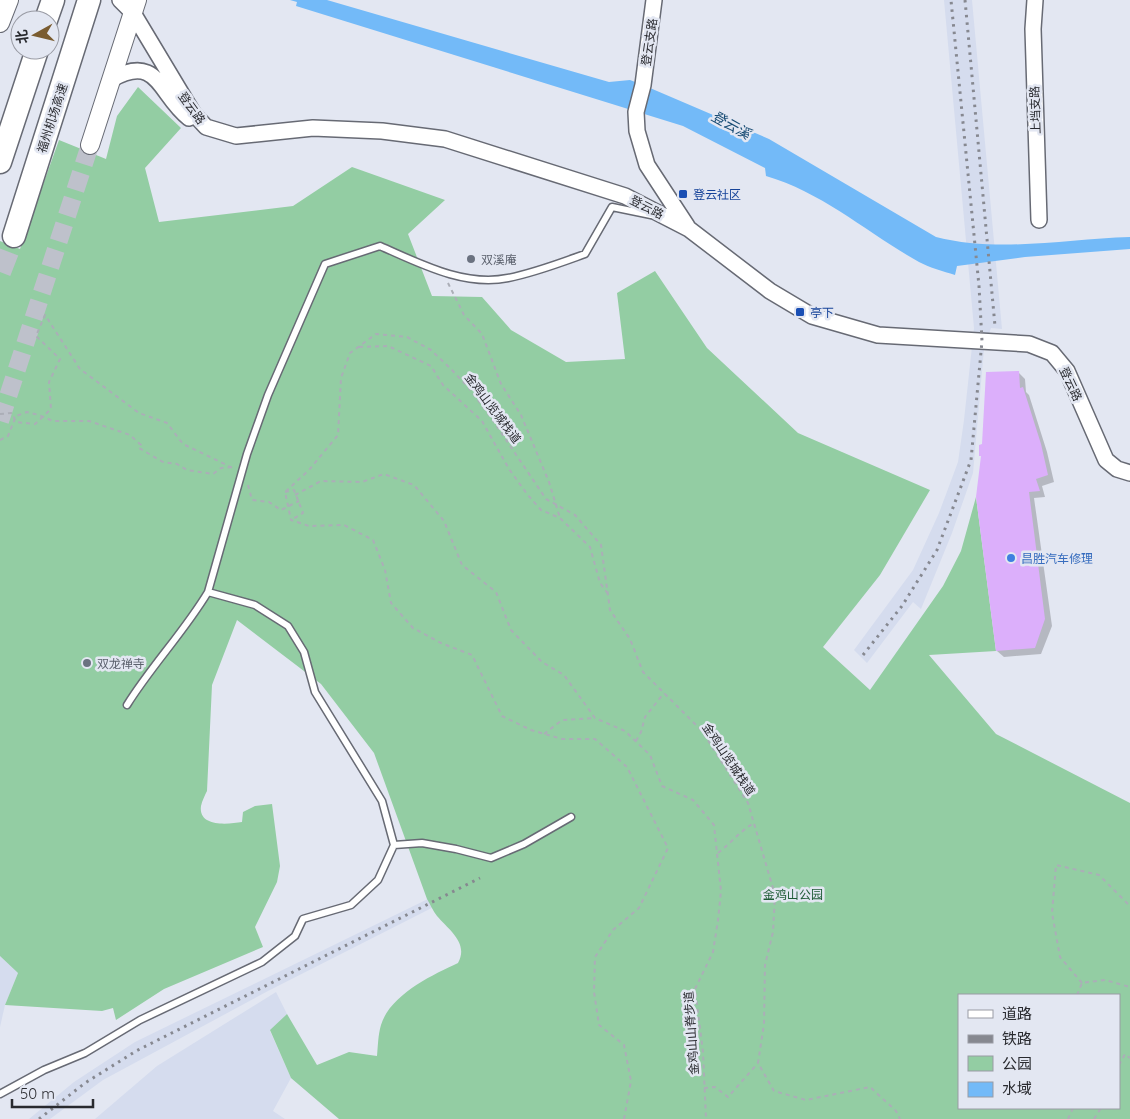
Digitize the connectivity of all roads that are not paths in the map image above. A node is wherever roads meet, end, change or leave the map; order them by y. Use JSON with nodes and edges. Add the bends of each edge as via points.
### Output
{"nodes":[{"id":1,"x":9,"y":0,"type":"edge"},
{"id":2,"x":89,"y":0,"type":"edge"},
{"id":3,"x":120,"y":0,"type":"edge"},
{"id":4,"x":654,"y":0,"type":"edge"},
{"id":5,"x":1034,"y":0,"type":"edge"},
{"id":6,"x":135,"y":6,"type":"edge"},
{"id":7,"x":0,"y":22,"type":"edge"},
{"id":8,"x":34,"y":60,"type":"edge"},
{"id":9,"x":112,"y":79,"type":"junction"},
{"id":10,"x":191,"y":118,"type":"junction"},
{"id":11,"x":206,"y":127,"type":"junction"},
{"id":12,"x":90,"y":145,"type":"tunnel mouth"},
{"id":13,"x":0,"y":162,"type":"edge"},
{"id":14,"x":664,"y":216,"type":"junction"},
{"id":15,"x":1039,"y":220,"type":"dead end"},
{"id":16,"x":689,"y":229,"type":"junction"},
{"id":17,"x":14,"y":236,"type":"tunnel mouth"},
{"id":18,"x":1130,"y":472,"type":"edge"},
{"id":19,"x":208,"y":592,"type":"junction"},
{"id":20,"x":127,"y":705,"type":"dead end"},
{"id":21,"x":571,"y":817,"type":"dead end"},
{"id":22,"x":394,"y":844,"type":"junction"},
{"id":23,"x":0,"y":1094,"type":"edge"}],
"edges":[{"from":1,"to":7,"type":"main road"},
{"from":2,"to":17,"type":"highway","name":"福州机场高速"},
{"from":3,"to":6,"type":"street","name":"登云路"},
{"from":4,"to":16,"type":"street","name":"登云支路","via":[[643,85],[636,112],[639,140],[647,165]]},
{"from":5,"to":15,"type":"street","name":"上垱支路"},
{"from":6,"to":9,"type":"main road"},
{"from":6,"to":10,"type":"street","name":"登云路","via":[[145,45]]},
{"from":6,"to":11,"type":"street","name":"登云路","via":[[193,113]]},
{"from":8,"to":13,"type":"highway"},
{"from":9,"to":10,"type":"street","via":[[131,70],[146,71]]},
{"from":9,"to":12,"type":"main road"},
{"from":10,"to":11,"type":"street"},
{"from":11,"to":14,"type":"street","name":"登云路","via":[[236,136],[313,128],[430,136],[611,191]]},
{"from":14,"to":16,"type":"street","name":"登云路"},
{"from":14,"to":19,"type":"lane","via":[[612,207],[585,254],[507,278],[471,278],[445,273],[380,246],[325,264],[268,395]]},
{"from":16,"to":18,"type":"street","name":"登云路","via":[[770,291],[812,316],[878,335],[1015,342],[1038,346],[1052,353],[1066,371],[1106,460],[1117,469]]},
{"from":19,"to":20,"type":"lane"},
{"from":19,"to":22,"type":"lane","via":[[255,605],[288,626],[304,652],[315,692],[382,801]]},
{"from":21,"to":22,"type":"lane","via":[[532,840],[491,858],[422,843]]},
{"from":22,"to":23,"type":"lane","via":[[378,880],[351,905],[303,919],[295,936],[262,962],[140,1020],[85,1053],[44,1070]]}]}
